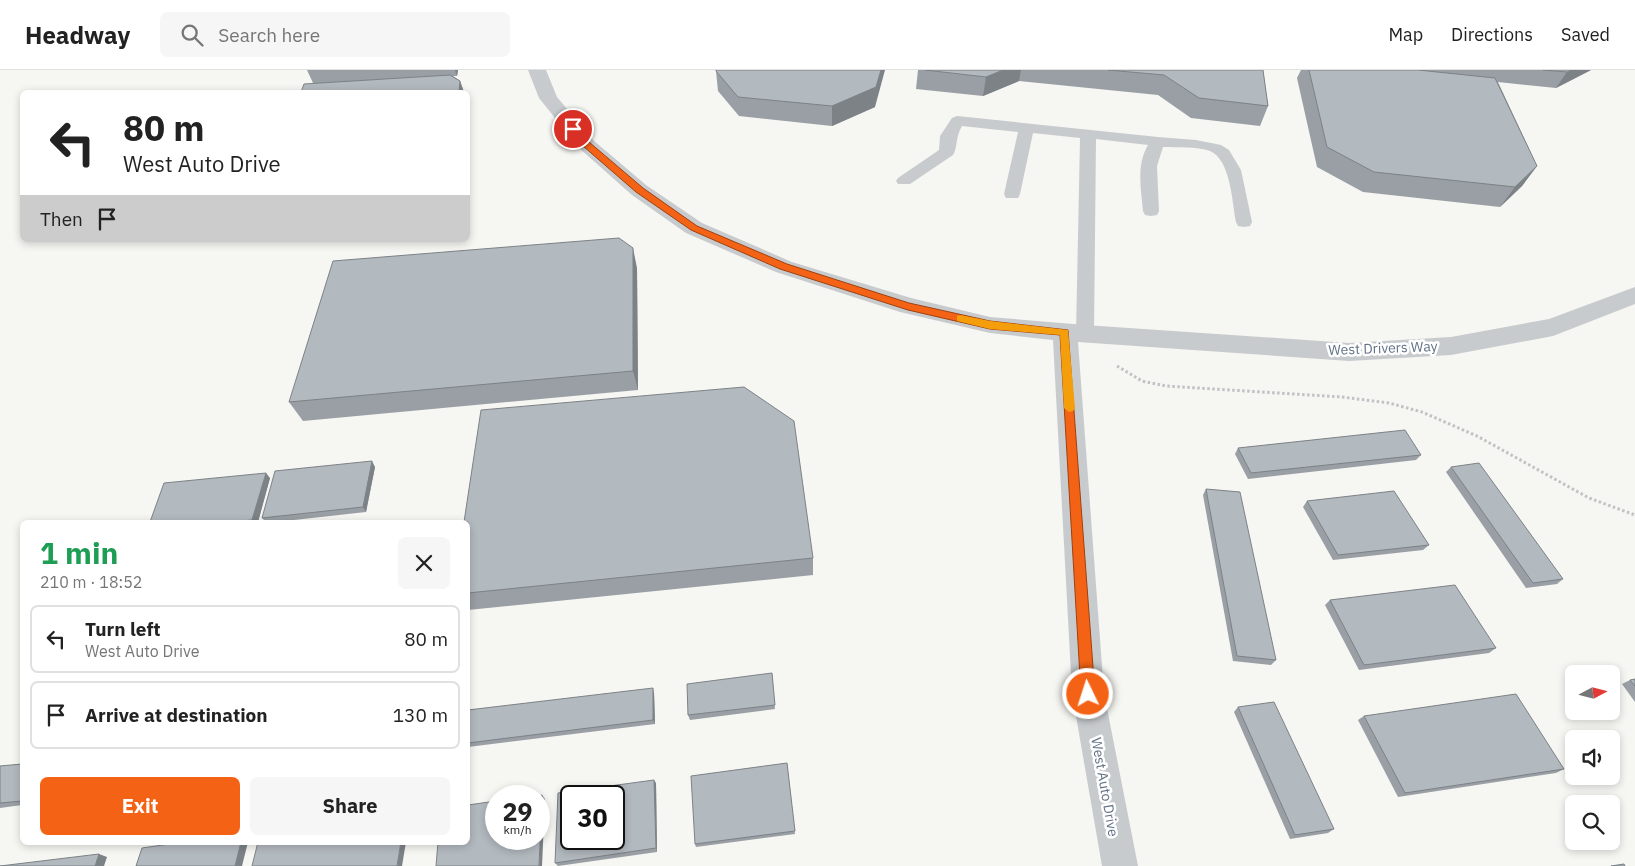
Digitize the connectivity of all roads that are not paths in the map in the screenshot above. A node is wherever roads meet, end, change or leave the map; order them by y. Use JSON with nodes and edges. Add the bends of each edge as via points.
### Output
{"nodes":[{"id":1,"x":537,"y":70,"type":"edge"},
{"id":2,"x":1026,"y":128,"type":"junction"},
{"id":3,"x":1088,"y":134,"type":"junction"},
{"id":4,"x":1158,"y":142,"type":"junction"},
{"id":5,"x":904,"y":181,"type":"dead end"},
{"id":6,"x":1012,"y":194,"type":"dead end"},
{"id":7,"x":1151,"y":211,"type":"dead end"},
{"id":8,"x":1244,"y":222,"type":"dead end"},
{"id":9,"x":1635,"y":295,"type":"edge"},
{"id":10,"x":1075,"y":333,"type":"junction"},
{"id":11,"x":1120,"y":866,"type":"edge"}],
"edges":[{"from":1,"to":10,"type":"street","via":[[548,98],[586,144],[640,190],[694,228],[784,267],[908,306],[990,325]]},
{"from":2,"to":3,"type":"lane"},
{"from":2,"to":5,"type":"lane","via":[[957,121],[948,136],[947,152]]},
{"from":2,"to":6,"type":"lane"},
{"from":3,"to":4,"type":"lane"},
{"from":3,"to":10,"type":"lane"},
{"from":4,"to":7,"type":"lane","via":[[1147,168]]},
{"from":4,"to":8,"type":"lane","via":[[1215,147],[1226,154],[1232,164]]},
{"from":9,"to":10,"type":"street","name":"West Drivers Way","via":[[1553,327],[1451,346],[1349,352]]},
{"from":10,"to":11,"type":"street","name":"West Auto Drive","via":[[1088,694]]}]}
